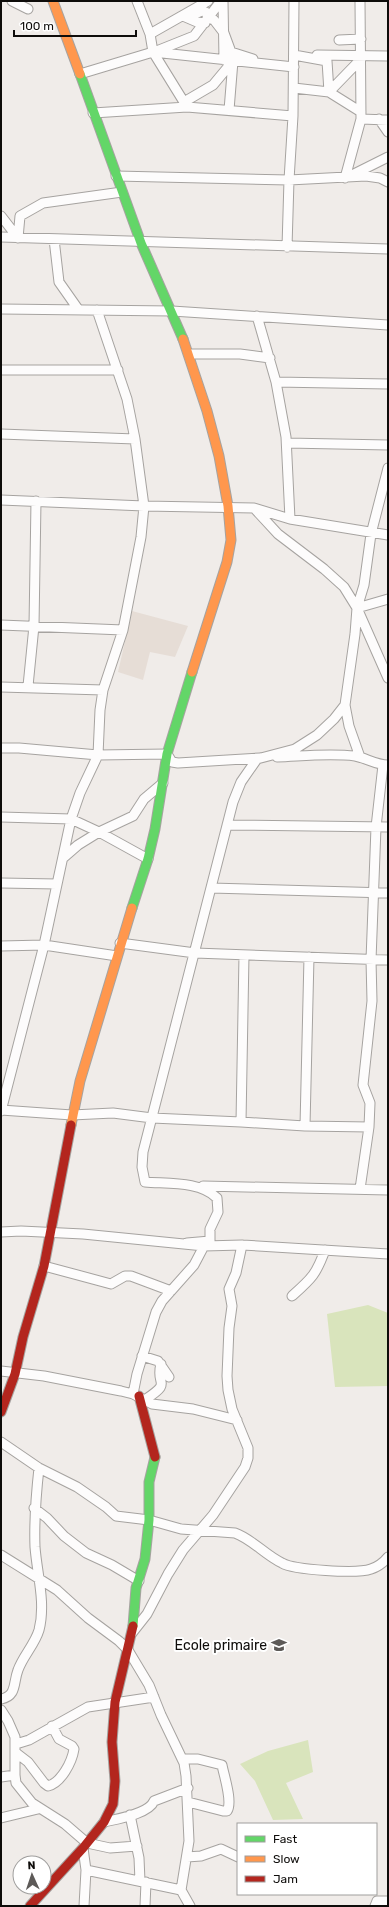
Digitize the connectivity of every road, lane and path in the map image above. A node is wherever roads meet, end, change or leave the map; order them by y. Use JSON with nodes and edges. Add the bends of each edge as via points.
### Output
{"nodes":[{"id":1,"x":12,"y":1,"type":"edge"},
{"id":2,"x":53,"y":1,"type":"edge"},
{"id":3,"x":138,"y":1,"type":"edge"},
{"id":4,"x":208,"y":1,"type":"edge"},
{"id":5,"x":222,"y":1,"type":"edge"},
{"id":6,"x":294,"y":1,"type":"edge"},
{"id":7,"x":360,"y":1,"type":"edge"},
{"id":8,"x":28,"y":9,"type":"dead end"},
{"id":9,"x":183,"y":16,"type":"junction"},
{"id":10,"x":206,"y":21,"type":"junction"},
{"id":11,"x":224,"y":33,"type":"junction"},
{"id":12,"x":150,"y":34,"type":"junction"},
{"id":13,"x":361,"y":40,"type":"junction"},
{"id":14,"x":337,"y":48,"type":"junction"},
{"id":15,"x":153,"y":52,"type":"junction"},
{"id":16,"x":294,"y":54,"type":"junction"},
{"id":17,"x":388,"y":56,"type":"edge"},
{"id":18,"x":361,"y":57,"type":"junction"},
{"id":19,"x":229,"y":60,"type":"junction"},
{"id":20,"x":258,"y":64,"type":"junction"},
{"id":21,"x":294,"y":67,"type":"junction"},
{"id":22,"x":80,"y":74,"type":"junction"},
{"id":23,"x":294,"y":88,"type":"junction"},
{"id":24,"x":329,"y":92,"type":"junction"},
{"id":25,"x":185,"y":104,"type":"junction"},
{"id":26,"x":228,"y":110,"type":"junction"},
{"id":27,"x":93,"y":113,"type":"junction"},
{"id":28,"x":293,"y":116,"type":"junction"},
{"id":29,"x":361,"y":116,"type":"junction"},
{"id":30,"x":384,"y":120,"type":"edge"},
{"id":31,"x":388,"y":132,"type":"edge"},
{"id":32,"x":388,"y":157,"type":"edge"},
{"id":33,"x":116,"y":176,"type":"junction"},
{"id":34,"x":346,"y":178,"type":"junction"},
{"id":35,"x":289,"y":180,"type":"junction"},
{"id":36,"x":388,"y":182,"type":"edge"},
{"id":37,"x":122,"y":192,"type":"junction"},
{"id":38,"x":1,"y":216,"type":"edge"},
{"id":39,"x":1,"y":237,"type":"edge"},
{"id":40,"x":18,"y":238,"type":"junction"},
{"id":41,"x":54,"y":239,"type":"junction"},
{"id":42,"x":141,"y":242,"type":"junction"},
{"id":43,"x":287,"y":247,"type":"junction"},
{"id":44,"x":388,"y":249,"type":"edge"},
{"id":45,"x":1,"y":309,"type":"edge"},
{"id":46,"x":78,"y":309,"type":"junction"},
{"id":47,"x":97,"y":310,"type":"junction"},
{"id":48,"x":172,"y":311,"type":"junction"},
{"id":49,"x":257,"y":316,"type":"junction"},
{"id":50,"x":388,"y":325,"type":"edge"},
{"id":51,"x":189,"y":354,"type":"junction"},
{"id":52,"x":270,"y":358,"type":"junction"},
{"id":53,"x":1,"y":370,"type":"edge"},
{"id":54,"x":118,"y":370,"type":"junction"},
{"id":55,"x":276,"y":382,"type":"junction"},
{"id":56,"x":388,"y":384,"type":"edge"},
{"id":57,"x":1,"y":434,"type":"edge"},
{"id":58,"x":135,"y":439,"type":"junction"},
{"id":59,"x":287,"y":443,"type":"junction"},
{"id":60,"x":388,"y":445,"type":"edge"},
{"id":61,"x":388,"y":468,"type":"edge"},
{"id":62,"x":1,"y":500,"type":"edge"},
{"id":63,"x":36,"y":501,"type":"junction"},
{"id":64,"x":144,"y":506,"type":"junction"},
{"id":65,"x":228,"y":506,"type":"junction"},
{"id":66,"x":254,"y":508,"type":"junction"},
{"id":67,"x":290,"y":519,"type":"junction"},
{"id":68,"x":371,"y":534,"type":"junction"},
{"id":69,"x":388,"y":536,"type":"edge"},
{"id":70,"x":388,"y":599,"type":"edge"},
{"id":71,"x":357,"y":608,"type":"junction"},
{"id":72,"x":1,"y":625,"type":"edge"},
{"id":73,"x":34,"y":626,"type":"junction"},
{"id":74,"x":122,"y":630,"type":"junction"},
{"id":75,"x":388,"y":678,"type":"edge"},
{"id":76,"x":28,"y":686,"type":"junction"},
{"id":77,"x":1,"y":687,"type":"edge"},
{"id":78,"x":103,"y":690,"type":"junction"},
{"id":79,"x":345,"y":705,"type":"junction"},
{"id":80,"x":1,"y":748,"type":"edge"},
{"id":81,"x":167,"y":754,"type":"junction"},
{"id":82,"x":98,"y":755,"type":"junction"},
{"id":83,"x":360,"y":757,"type":"junction"},
{"id":84,"x":257,"y":759,"type":"junction"},
{"id":85,"x":385,"y":765,"type":"edge"},
{"id":86,"x":162,"y":783,"type":"junction"},
{"id":87,"x":1,"y":817,"type":"edge"},
{"id":88,"x":71,"y":819,"type":"junction"},
{"id":89,"x":227,"y":825,"type":"junction"},
{"id":90,"x":376,"y":827,"type":"junction"},
{"id":91,"x":388,"y":827,"type":"edge"},
{"id":92,"x":99,"y":832,"type":"junction"},
{"id":93,"x":62,"y":858,"type":"junction"},
{"id":94,"x":148,"y":859,"type":"junction"},
{"id":95,"x":1,"y":883,"type":"edge"},
{"id":96,"x":57,"y":884,"type":"junction"},
{"id":97,"x":211,"y":888,"type":"junction"},
{"id":98,"x":374,"y":893,"type":"junction"},
{"id":99,"x":388,"y":893,"type":"edge"},
{"id":100,"x":120,"y":943,"type":"junction"},
{"id":101,"x":44,"y":945,"type":"junction"},
{"id":102,"x":1,"y":946,"type":"edge"},
{"id":103,"x":195,"y":953,"type":"junction"},
{"id":104,"x":244,"y":954,"type":"junction"},
{"id":105,"x":117,"y":956,"type":"junction"},
{"id":106,"x":309,"y":957,"type":"junction"},
{"id":107,"x":371,"y":960,"type":"junction"},
{"id":108,"x":388,"y":960,"type":"edge"},
{"id":109,"x":1,"y":1110,"type":"edge"},
{"id":110,"x":72,"y":1115,"type":"junction"},
{"id":111,"x":152,"y":1118,"type":"junction"},
{"id":112,"x":241,"y":1122,"type":"junction"},
{"id":113,"x":305,"y":1126,"type":"junction"},
{"id":114,"x":368,"y":1127,"type":"junction"},
{"id":115,"x":193,"y":1186,"type":"junction"},
{"id":116,"x":360,"y":1189,"type":"junction"},
{"id":117,"x":388,"y":1190,"type":"edge"},
{"id":118,"x":1,"y":1232,"type":"edge"},
{"id":119,"x":50,"y":1233,"type":"junction"},
{"id":120,"x":188,"y":1243,"type":"junction"},
{"id":121,"x":242,"y":1245,"type":"junction"},
{"id":122,"x":204,"y":1246,"type":"junction"},
{"id":123,"x":325,"y":1250,"type":"junction"},
{"id":124,"x":388,"y":1254,"type":"edge"},
{"id":125,"x":44,"y":1266,"type":"junction"},
{"id":126,"x":171,"y":1291,"type":"junction"},
{"id":127,"x":292,"y":1296,"type":"dead end"},
{"id":128,"x":142,"y":1356,"type":"junction"},
{"id":129,"x":161,"y":1364,"type":"junction"},
{"id":130,"x":1,"y":1371,"type":"edge"},
{"id":131,"x":15,"y":1374,"type":"junction"},
{"id":132,"x":169,"y":1377,"type":"dead end"},
{"id":133,"x":139,"y":1396,"type":"junction"},
{"id":134,"x":1,"y":1412,"type":"edge"},
{"id":135,"x":237,"y":1420,"type":"junction"},
{"id":136,"x":1,"y":1442,"type":"edge"},
{"id":137,"x":39,"y":1468,"type":"junction"},
{"id":138,"x":34,"y":1508,"type":"junction"},
{"id":139,"x":149,"y":1520,"type":"junction"},
{"id":140,"x":198,"y":1531,"type":"junction"},
{"id":141,"x":1,"y":1555,"type":"edge"},
{"id":142,"x":388,"y":1557,"type":"edge"},
{"id":143,"x":38,"y":1578,"type":"junction"},
{"id":144,"x":139,"y":1581,"type":"junction"},
{"id":145,"x":132,"y":1633,"type":"junction"},
{"id":146,"x":128,"y":1650,"type":"junction"},
{"id":147,"x":154,"y":1697,"type":"junction"},
{"id":148,"x":1,"y":1699,"type":"edge"},
{"id":149,"x":115,"y":1702,"type":"junction"},
{"id":150,"x":1,"y":1710,"type":"edge"},
{"id":151,"x":52,"y":1726,"type":"junction"},
{"id":152,"x":15,"y":1748,"type":"junction"},
{"id":153,"x":182,"y":1759,"type":"junction"},
{"id":154,"x":15,"y":1775,"type":"junction"},
{"id":155,"x":1,"y":1777,"type":"edge"},
{"id":156,"x":188,"y":1788,"type":"junction"},
{"id":157,"x":188,"y":1802,"type":"junction"},
{"id":158,"x":38,"y":1809,"type":"junction"},
{"id":159,"x":130,"y":1815,"type":"junction"},
{"id":160,"x":1,"y":1818,"type":"edge"},
{"id":161,"x":104,"y":1822,"type":"junction"},
{"id":162,"x":85,"y":1845,"type":"junction"},
{"id":163,"x":136,"y":1846,"type":"junction"},
{"id":164,"x":237,"y":1856,"type":"edge"},
{"id":165,"x":186,"y":1857,"type":"junction"},
{"id":166,"x":86,"y":1870,"type":"junction"},
{"id":167,"x":143,"y":1881,"type":"junction"},
{"id":168,"x":181,"y":1890,"type":"junction"},
{"id":169,"x":388,"y":1901,"type":"edge"},
{"id":170,"x":30,"y":1906,"type":"edge"},
{"id":171,"x":84,"y":1906,"type":"edge"},
{"id":172,"x":145,"y":1906,"type":"edge"},
{"id":173,"x":190,"y":1906,"type":"edge"},
{"id":174,"x":375,"y":1906,"type":"edge"}],
"edges":[{"from":1,"to":8,"type":"street"},
{"from":2,"to":22,"type":"street"},
{"from":3,"to":12,"type":"street"},
{"from":4,"to":9,"type":"street"},
{"from":5,"to":10,"type":"street"},
{"from":5,"to":11,"type":"street"},
{"from":6,"to":16,"type":"street"},
{"from":7,"to":13,"type":"street"},
{"from":9,"to":10,"type":"street","via":[[191,16],[202,11],[206,12]]},
{"from":9,"to":12,"type":"street"},
{"from":10,"to":11,"type":"street","via":[[214,20]]},
{"from":10,"to":15,"type":"street","via":[[194,36]]},
{"from":11,"to":19,"type":"street"},
{"from":11,"to":20,"type":"street","via":[[232,52],[254,59]]},
{"from":12,"to":15,"type":"street"},
{"from":13,"to":14,"type":"street"},
{"from":13,"to":18,"type":"street"},
{"from":14,"to":16,"type":"street"},
{"from":14,"to":18,"type":"street"},
{"from":15,"to":19,"type":"street"},
{"from":15,"to":22,"type":"street"},
{"from":15,"to":25,"type":"street"},
{"from":16,"to":21,"type":"street"},
{"from":16,"to":24,"type":"street","via":[[327,61]]},
{"from":17,"to":18,"type":"street"},
{"from":18,"to":24,"type":"street"},
{"from":18,"to":29,"type":"street"},
{"from":19,"to":20,"type":"street"},
{"from":19,"to":25,"type":"street","via":[[213,85]]},
{"from":19,"to":26,"type":"street"},
{"from":20,"to":21,"type":"street"},
{"from":21,"to":23,"type":"street"},
{"from":22,"to":27,"type":"street"},
{"from":23,"to":24,"type":"street"},
{"from":23,"to":28,"type":"street"},
{"from":24,"to":29,"type":"street"},
{"from":25,"to":26,"type":"street"},
{"from":25,"to":27,"type":"street"},
{"from":26,"to":28,"type":"street"},
{"from":27,"to":33,"type":"street"},
{"from":28,"to":35,"type":"street"},
{"from":29,"to":30,"type":"street"},
{"from":29,"to":34,"type":"street"},
{"from":30,"to":31,"type":"street"},
{"from":32,"to":34,"type":"street"},
{"from":33,"to":35,"type":"street"},
{"from":33,"to":37,"type":"street"},
{"from":34,"to":35,"type":"street"},
{"from":34,"to":36,"type":"street","via":[[366,176]]},
{"from":35,"to":43,"type":"street"},
{"from":37,"to":40,"type":"street","via":[[43,204],[20,216]]},
{"from":37,"to":42,"type":"street"},
{"from":38,"to":40,"type":"street"},
{"from":39,"to":40,"type":"street"},
{"from":40,"to":41,"type":"street"},
{"from":41,"to":42,"type":"street"},
{"from":41,"to":46,"type":"street","via":[[60,282]]},
{"from":42,"to":43,"type":"street"},
{"from":42,"to":48,"type":"street"},
{"from":43,"to":44,"type":"street"},
{"from":45,"to":46,"type":"street"},
{"from":46,"to":47,"type":"street"},
{"from":47,"to":48,"type":"street"},
{"from":47,"to":54,"type":"street"},
{"from":48,"to":49,"type":"street"},
{"from":48,"to":51,"type":"street"},
{"from":49,"to":50,"type":"street"},
{"from":49,"to":52,"type":"street"},
{"from":51,"to":52,"type":"street","via":[[240,354]]},
{"from":51,"to":65,"type":"street","via":[[208,411]]},
{"from":52,"to":55,"type":"street"},
{"from":53,"to":54,"type":"street"},
{"from":54,"to":58,"type":"street"},
{"from":55,"to":56,"type":"street"},
{"from":55,"to":59,"type":"street"},
{"from":57,"to":58,"type":"street"},
{"from":58,"to":64,"type":"street"},
{"from":59,"to":60,"type":"street"},
{"from":59,"to":67,"type":"street"},
{"from":61,"to":68,"type":"street"},
{"from":62,"to":63,"type":"street"},
{"from":63,"to":64,"type":"street"},
{"from":63,"to":73,"type":"street"},
{"from":64,"to":65,"type":"street"},
{"from":64,"to":74,"type":"street","via":[[141,537]]},
{"from":65,"to":66,"type":"street"},
{"from":65,"to":81,"type":"street","via":[[231,540],[227,562]]},
{"from":66,"to":67,"type":"street"},
{"from":66,"to":71,"type":"street","via":[[278,534],[344,587]]},
{"from":67,"to":68,"type":"street"},
{"from":68,"to":69,"type":"street"},
{"from":68,"to":71,"type":"street","via":[[364,585]]},
{"from":70,"to":71,"type":"street"},
{"from":71,"to":75,"type":"street"},
{"from":71,"to":79,"type":"street","via":[[354,653]]},
{"from":72,"to":73,"type":"street"},
{"from":73,"to":74,"type":"street"},
{"from":73,"to":76,"type":"street"},
{"from":74,"to":78,"type":"street"},
{"from":76,"to":77,"type":"street"},
{"from":76,"to":78,"type":"street"},
{"from":78,"to":82,"type":"street"},
{"from":79,"to":83,"type":"street"},
{"from":79,"to":84,"type":"street","via":[[334,720],[312,738],[295,748]]},
{"from":80,"to":82,"type":"street"},
{"from":81,"to":82,"type":"street"},
{"from":81,"to":84,"type":"street","via":[[172,762],[178,764]]},
{"from":81,"to":86,"type":"street"},
{"from":82,"to":88,"type":"street"},
{"from":83,"to":84,"type":"street","via":[[332,754]]},
{"from":83,"to":85,"type":"street"},
{"from":84,"to":89,"type":"street","via":[[240,782]]},
{"from":85,"to":90,"type":"street"},
{"from":86,"to":92,"type":"street","via":[[144,799],[133,816]]},
{"from":86,"to":94,"type":"street","via":[[156,829]]},
{"from":87,"to":88,"type":"street"},
{"from":88,"to":92,"type":"street"},
{"from":88,"to":93,"type":"street"},
{"from":89,"to":90,"type":"street"},
{"from":89,"to":97,"type":"street"},
{"from":90,"to":91,"type":"street"},
{"from":90,"to":98,"type":"street"},
{"from":92,"to":93,"type":"street"},
{"from":92,"to":94,"type":"street"},
{"from":93,"to":96,"type":"street"},
{"from":94,"to":100,"type":"street"},
{"from":95,"to":96,"type":"street"},
{"from":96,"to":101,"type":"street"},
{"from":97,"to":98,"type":"street"},
{"from":97,"to":103,"type":"street"},
{"from":98,"to":99,"type":"street"},
{"from":98,"to":107,"type":"street"},
{"from":100,"to":103,"type":"street"},
{"from":100,"to":105,"type":"street"},
{"from":101,"to":102,"type":"street"},
{"from":101,"to":105,"type":"street"},
{"from":101,"to":109,"type":"street"},
{"from":103,"to":104,"type":"street"},
{"from":103,"to":111,"type":"street"},
{"from":104,"to":106,"type":"street"},
{"from":104,"to":112,"type":"street"},
{"from":105,"to":110,"type":"street"},
{"from":106,"to":107,"type":"street"},
{"from":106,"to":113,"type":"street"},
{"from":107,"to":108,"type":"street"},
{"from":107,"to":114,"type":"street","via":[[372,1001],[363,1085],[370,1103]]},
{"from":109,"to":110,"type":"street"},
{"from":110,"to":111,"type":"street","via":[[113,1113]]},
{"from":110,"to":119,"type":"street"},
{"from":111,"to":112,"type":"street"},
{"from":111,"to":115,"type":"street","via":[[143,1152],[145,1182]]},
{"from":112,"to":113,"type":"street"},
{"from":113,"to":114,"type":"street"},
{"from":114,"to":116,"type":"street"},
{"from":115,"to":116,"type":"street"},
{"from":115,"to":120,"type":"street","via":[[205,1189],[217,1198],[218,1212],[210,1229],[210,1241]]},
{"from":116,"to":117,"type":"street"},
{"from":118,"to":119,"type":"street"},
{"from":119,"to":120,"type":"street"},
{"from":119,"to":125,"type":"street"},
{"from":120,"to":122,"type":"street"},
{"from":121,"to":122,"type":"street"},
{"from":121,"to":123,"type":"street"},
{"from":121,"to":135,"type":"street","via":[[236,1273],[229,1289],[232,1306],[228,1390]]},
{"from":122,"to":126,"type":"street","via":[[194,1265]]},
{"from":123,"to":124,"type":"street"},
{"from":123,"to":127,"type":"street","via":[[312,1278]]},
{"from":125,"to":126,"type":"street","via":[[111,1284],[125,1276],[131,1276]]},
{"from":125,"to":131,"type":"street"},
{"from":126,"to":128,"type":"street","via":[[156,1312]]},
{"from":128,"to":129,"type":"street"},
{"from":128,"to":133,"type":"street"},
{"from":129,"to":132,"type":"street"},
{"from":129,"to":133,"type":"street","via":[[159,1372],[162,1385],[159,1390]]},
{"from":130,"to":131,"type":"street"},
{"from":131,"to":133,"type":"street","via":[[44,1376]]},
{"from":131,"to":134,"type":"street"},
{"from":133,"to":135,"type":"street","via":[[152,1404],[193,1409]]},
{"from":133,"to":139,"type":"street","via":[[155,1459],[149,1482]]},
{"from":135,"to":140,"type":"street","via":[[248,1448],[245,1467],[213,1515]]},
{"from":136,"to":137,"type":"street"},
{"from":137,"to":138,"type":"street"},
{"from":137,"to":139,"type":"street","via":[[77,1487],[116,1516]]},
{"from":138,"to":143,"type":"street"},
{"from":138,"to":144,"type":"street","via":[[86,1553]]},
{"from":139,"to":140,"type":"street"},
{"from":139,"to":144,"type":"street","via":[[145,1559]]},
{"from":140,"to":142,"type":"street","via":[[235,1533],[243,1536],[278,1562],[292,1567],[362,1571],[377,1566]]},
{"from":140,"to":145,"type":"street","via":[[168,1574],[147,1614]]},
{"from":141,"to":143,"type":"street"},
{"from":143,"to":146,"type":"street","via":[[57,1590]]},
{"from":143,"to":148,"type":"street","via":[[41,1602],[39,1630],[18,1669],[12,1693]]},
{"from":144,"to":145,"type":"street","via":[[135,1595]]},
{"from":145,"to":146,"type":"street"},
{"from":146,"to":147,"type":"street"},
{"from":146,"to":149,"type":"street"},
{"from":147,"to":149,"type":"street"},
{"from":147,"to":153,"type":"street"},
{"from":149,"to":151,"type":"street","via":[[88,1707]]},
{"from":149,"to":161,"type":"street","via":[[112,1742],[115,1790],[113,1804]]},
{"from":150,"to":152,"type":"street","via":[[12,1729]]},
{"from":151,"to":152,"type":"street"},
{"from":151,"to":152,"type":"street","via":[[59,1739],[74,1749],[66,1769],[53,1785],[44,1784]]},
{"from":152,"to":154,"type":"street"},
{"from":153,"to":156,"type":"street"},
{"from":153,"to":157,"type":"street","via":[[198,1759],[222,1765],[229,1808],[223,1811]]},
{"from":154,"to":155,"type":"street"},
{"from":154,"to":158,"type":"street","via":[[16,1783],[22,1792]]},
{"from":156,"to":157,"type":"street"},
{"from":156,"to":159,"type":"street","via":[[154,1801],[151,1807]]},
{"from":157,"to":165,"type":"street","via":[[189,1841]]},
{"from":158,"to":160,"type":"street"},
{"from":158,"to":162,"type":"street","via":[[65,1824]]},
{"from":159,"to":161,"type":"street"},
{"from":159,"to":163,"type":"street"},
{"from":161,"to":162,"type":"street"},
{"from":162,"to":163,"type":"street","via":[[110,1848]]},
{"from":162,"to":166,"type":"street"},
{"from":162,"to":170,"type":"street"},
{"from":163,"to":167,"type":"street"},
{"from":164,"to":165,"type":"street","via":[[221,1849],[201,1856]]},
{"from":165,"to":168,"type":"street"},
{"from":166,"to":167,"type":"street"},
{"from":166,"to":171,"type":"street"},
{"from":167,"to":168,"type":"street"},
{"from":167,"to":172,"type":"street"},
{"from":168,"to":173,"type":"street"},
{"from":169,"to":174,"type":"street","via":[[377,1902]]}]}
